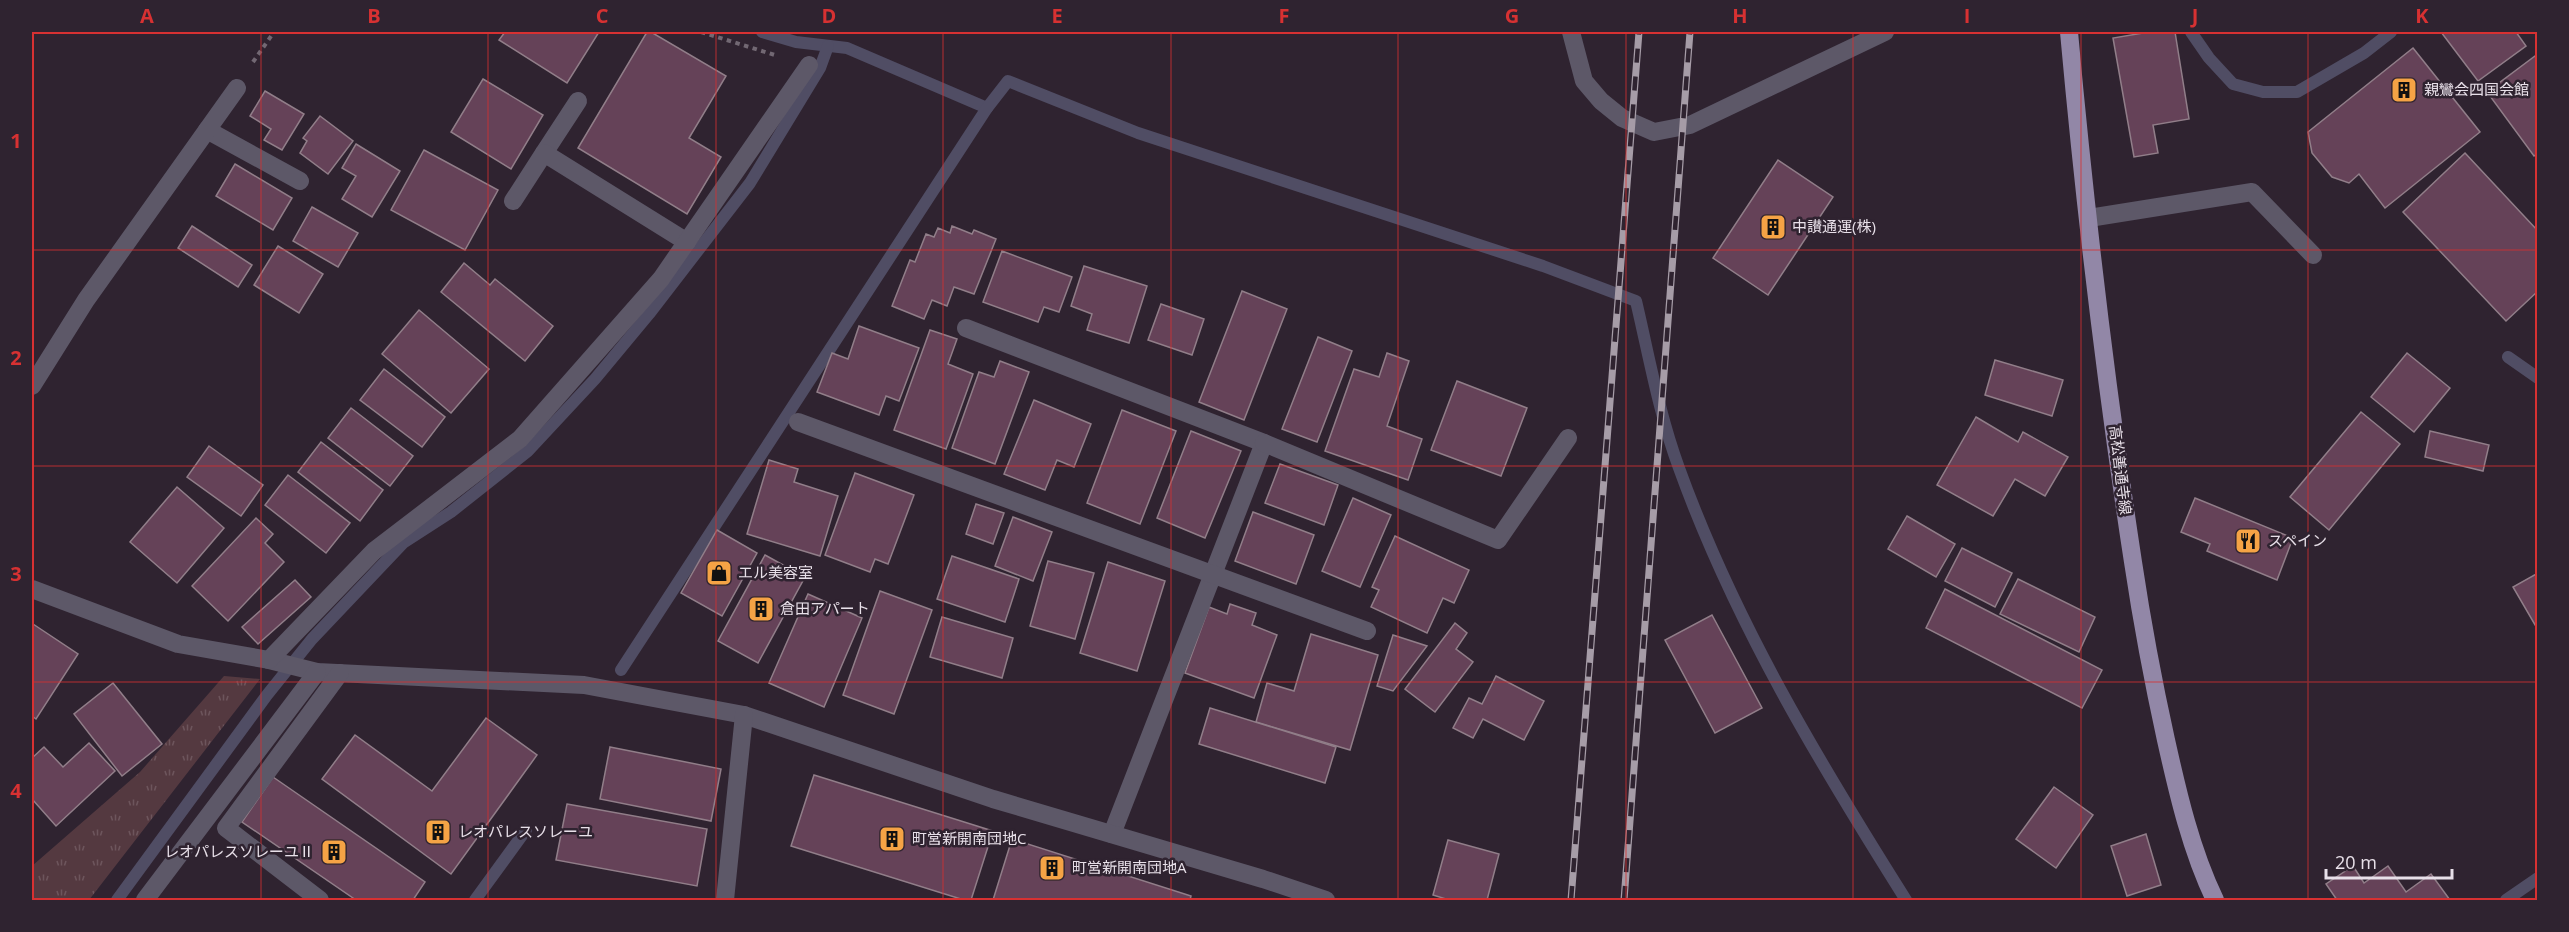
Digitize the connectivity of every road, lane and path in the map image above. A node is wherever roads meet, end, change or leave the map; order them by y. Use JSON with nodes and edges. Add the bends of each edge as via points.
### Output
{"nodes":[{"id":1,"x":273,"y":32,"type":"edge"},
{"id":2,"x":701,"y":32,"type":"edge"},
{"id":3,"x":1571,"y":32,"type":"edge"},
{"id":4,"x":1885,"y":32,"type":"edge"},
{"id":5,"x":2069,"y":32,"type":"edge"},
{"id":6,"x":809,"y":64,"type":"joint"},
{"id":7,"x":237,"y":87,"type":"joint"},
{"id":8,"x":578,"y":101,"type":"dead end"},
{"id":9,"x":207,"y":129,"type":"junction"},
{"id":10,"x":544,"y":153,"type":"junction"},
{"id":11,"x":300,"y":181,"type":"dead end"},
{"id":12,"x":513,"y":201,"type":"dead end"},
{"id":13,"x":2089,"y":218,"type":"junction"},
{"id":14,"x":687,"y":242,"type":"junction"},
{"id":15,"x":2313,"y":255,"type":"dead end"},
{"id":16,"x":966,"y":328,"type":"dead end"},
{"id":17,"x":32,"y":386,"type":"edge"},
{"id":18,"x":798,"y":422,"type":"dead end"},
{"id":19,"x":1568,"y":438,"type":"dead end"},
{"id":20,"x":1264,"y":443,"type":"junction"},
{"id":21,"x":1214,"y":574,"type":"junction"},
{"id":22,"x":32,"y":589,"type":"edge"},
{"id":23,"x":1367,"y":631,"type":"dead end"},
{"id":24,"x":293,"y":665,"type":"junction"},
{"id":25,"x":340,"y":673,"type":"junction"},
{"id":26,"x":744,"y":715,"type":"junction"},
{"id":27,"x":1112,"y":834,"type":"junction"},
{"id":28,"x":145,"y":900,"type":"edge"},
{"id":29,"x":320,"y":900,"type":"edge"},
{"id":30,"x":725,"y":900,"type":"edge"},
{"id":31,"x":1326,"y":900,"type":"edge"},
{"id":32,"x":2215,"y":900,"type":"edge"}],
"edges":[{"from":1,"to":7,"type":"path"},
{"from":2,"to":6,"type":"path"},
{"from":3,"to":4,"type":"street","via":[[1584,81],[1601,102],[1622,118],[1654,132],[1690,125]]},
{"from":5,"to":13,"type":"main road","name":"高松善通寺線"},
{"from":6,"to":14,"type":"street"},
{"from":7,"to":9,"type":"street"},
{"from":8,"to":10,"type":"street"},
{"from":9,"to":11,"type":"street"},
{"from":9,"to":17,"type":"street","via":[[86,300]]},
{"from":10,"to":12,"type":"street"},
{"from":10,"to":14,"type":"street"},
{"from":13,"to":15,"type":"street","via":[[2252,192]]},
{"from":13,"to":32,"type":"main road","name":"高松善通寺線","via":[[2123,499],[2146,649],[2177,789]]},
{"from":14,"to":24,"type":"street","via":[[661,279],[520,440],[374,551]]},
{"from":16,"to":20,"type":"street"},
{"from":18,"to":21,"type":"street"},
{"from":19,"to":20,"type":"street","via":[[1498,540]]},
{"from":20,"to":21,"type":"street"},
{"from":21,"to":23,"type":"street"},
{"from":21,"to":27,"type":"street"},
{"from":22,"to":24,"type":"street","via":[[178,644]]},
{"from":24,"to":25,"type":"street"},
{"from":24,"to":28,"type":"street"},
{"from":25,"to":26,"type":"street","via":[[584,685]]},
{"from":25,"to":29,"type":"street","via":[[226,828]]},
{"from":26,"to":27,"type":"street","via":[[993,799]]},
{"from":26,"to":30,"type":"street"},
{"from":27,"to":31,"type":"street"}]}
